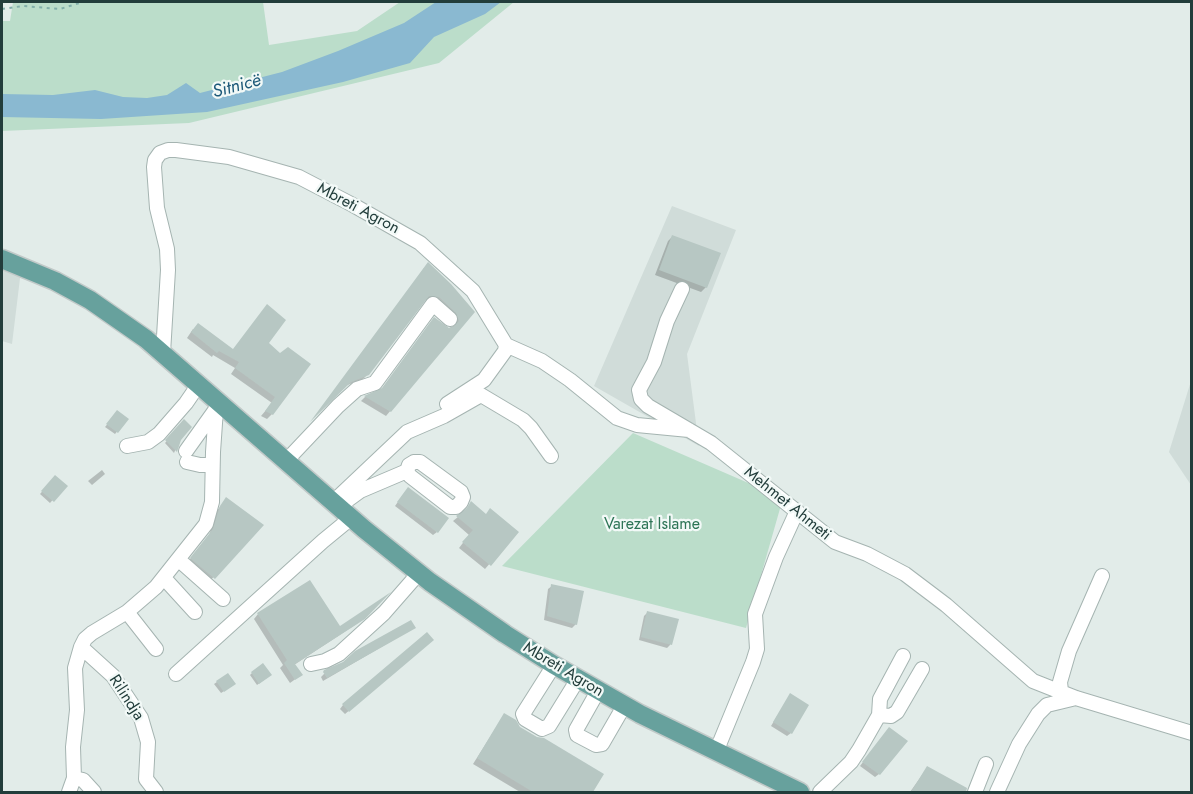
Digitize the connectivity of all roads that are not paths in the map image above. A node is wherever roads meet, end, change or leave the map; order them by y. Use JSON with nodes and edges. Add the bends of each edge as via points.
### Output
{"nodes":[{"id":1,"x":2,"y":259,"type":"edge"},
{"id":2,"x":682,"y":289,"type":"dead end"},
{"id":3,"x":450,"y":319,"type":"dead end"},
{"id":4,"x":506,"y":345,"type":"junction"},
{"id":5,"x":163,"y":353,"type":"junction"},
{"id":6,"x":199,"y":384,"type":"junction"},
{"id":7,"x":217,"y":405,"type":"junction"},
{"id":8,"x":689,"y":429,"type":"junction"},
{"id":9,"x":127,"y":446,"type":"dead end"},
{"id":10,"x":551,"y":456,"type":"dead end"},
{"id":11,"x":286,"y":461,"type":"junction"},
{"id":12,"x":212,"y":465,"type":"junction"},
{"id":13,"x":407,"y":471,"type":"dead end"},
{"id":14,"x":337,"y":506,"type":"junction"},
{"id":15,"x":797,"y":511,"type":"junction"},
{"id":16,"x":179,"y":560,"type":"junction"},
{"id":17,"x":419,"y":573,"type":"junction"},
{"id":18,"x":1102,"y":576,"type":"dead end"},
{"id":19,"x":164,"y":578,"type":"junction"},
{"id":20,"x":223,"y":599,"type":"dead end"},
{"id":21,"x":127,"y":612,"type":"junction"},
{"id":22,"x":195,"y":612,"type":"dead end"},
{"id":23,"x":81,"y":647,"type":"junction"},
{"id":24,"x":156,"y":649,"type":"dead end"},
{"id":25,"x":903,"y":656,"type":"dead end"},
{"id":26,"x":311,"y":664,"type":"dead end"},
{"id":27,"x":554,"y":665,"type":"junction"},
{"id":28,"x":922,"y":669,"type":"dead end"},
{"id":29,"x":176,"y":674,"type":"dead end"},
{"id":30,"x":578,"y":679,"type":"junction"},
{"id":31,"x":598,"y":691,"type":"junction"},
{"id":32,"x":1061,"y":691,"type":"junction"},
{"id":33,"x":1076,"y":698,"type":"junction"},
{"id":34,"x":624,"y":706,"type":"junction"},
{"id":35,"x":879,"y":716,"type":"junction"},
{"id":36,"x":1191,"y":733,"type":"edge"},
{"id":37,"x":716,"y":752,"type":"junction"},
{"id":38,"x":986,"y":764,"type":"dead end"},
{"id":39,"x":74,"y":778,"type":"junction"},
{"id":40,"x":69,"y":792,"type":"edge"},
{"id":41,"x":94,"y":792,"type":"edge"},
{"id":42,"x":156,"y":792,"type":"edge"},
{"id":43,"x":800,"y":792,"type":"edge"},
{"id":44,"x":820,"y":792,"type":"edge"},
{"id":45,"x":975,"y":792,"type":"edge"},
{"id":46,"x":997,"y":792,"type":"edge"}],
"edges":[{"from":1,"to":5,"type":"main road","name":"Mbreti Agron","via":[[90,300]]},
{"from":2,"to":8,"type":"street","name":"Mehmet Ahmeti","via":[[639,394],[648,406]]},
{"from":3,"to":11,"type":"street","via":[[433,303],[375,383],[357,389]]},
{"from":4,"to":5,"type":"street","name":"Mbreti Agron","via":[[473,291],[420,243],[299,177],[230,157],[168,150],[157,156],[154,167],[157,208],[167,249]]},
{"from":4,"to":8,"type":"street","via":[[542,361],[617,418],[636,425]]},
{"from":4,"to":14,"type":"street","via":[[484,380],[437,411],[399,425]]},
{"from":5,"to":6,"type":"main road","name":"Mbreti Agron"},
{"from":6,"to":7,"type":"main road","name":"Mbreti Agron"},
{"from":6,"to":9,"type":"street","via":[[159,434],[140,445]]},
{"from":7,"to":11,"type":"main road","name":"Mbreti Agron"},
{"from":7,"to":12,"type":"street"},
{"from":7,"to":12,"type":"street","via":[[187,456],[200,465]]},
{"from":8,"to":15,"type":"street","name":"Mehmet Ahmeti"},
{"from":10,"to":14,"type":"street","via":[[523,420],[481,395],[407,432]]},
{"from":11,"to":14,"type":"main road","name":"Mbreti Agron"},
{"from":12,"to":16,"type":"street","via":[[210,514]]},
{"from":13,"to":14,"type":"street","via":[[360,491]]},
{"from":14,"to":17,"type":"main road","name":"Mbreti Agron"},
{"from":14,"to":29,"type":"street","via":[[323,541]]},
{"from":15,"to":32,"type":"street","name":"Mehmet Ahmeti","via":[[835,542],[904,574],[1033,681]]},
{"from":15,"to":37,"type":"street","via":[[755,614],[757,649]]},
{"from":16,"to":19,"type":"street"},
{"from":16,"to":20,"type":"street"},
{"from":17,"to":26,"type":"street","via":[[384,613],[339,654]]},
{"from":17,"to":27,"type":"main road","name":"Mbreti Agron"},
{"from":18,"to":32,"type":"street","via":[[1068,651]]},
{"from":19,"to":21,"type":"street"},
{"from":19,"to":22,"type":"street"},
{"from":21,"to":23,"type":"street","via":[[92,633]]},
{"from":21,"to":24,"type":"street"},
{"from":23,"to":39,"type":"street","via":[[74,676]]},
{"from":23,"to":42,"type":"street","name":"Rilindja","via":[[113,676],[141,718],[148,742],[145,774]]},
{"from":25,"to":35,"type":"street","via":[[880,699]]},
{"from":27,"to":30,"type":"main road","name":"Mbreti Agron"},
{"from":27,"to":30,"type":"street","via":[[523,714],[542,729],[549,726]]},
{"from":28,"to":35,"type":"street","via":[[897,712]]},
{"from":30,"to":31,"type":"main road","name":"Mbreti Agron"},
{"from":31,"to":34,"type":"main road","name":"Mbreti Agron"},
{"from":31,"to":34,"type":"street","via":[[576,730],[577,735],[602,744]]},
{"from":32,"to":33,"type":"street","name":"Mehmet Ahmeti"},
{"from":33,"to":36,"type":"street","name":"Mehmet Ahmeti"},
{"from":33,"to":46,"type":"street","via":[[1053,702],[1038,714]]},
{"from":34,"to":37,"type":"main road","name":"Mbreti Agron"},
{"from":35,"to":44,"type":"street","via":[[851,762]]},
{"from":37,"to":43,"type":"main road","name":"Mbreti Agron"},
{"from":38,"to":45,"type":"street"},
{"from":39,"to":40,"type":"street"},
{"from":39,"to":41,"type":"street","via":[[83,780]]}]}
